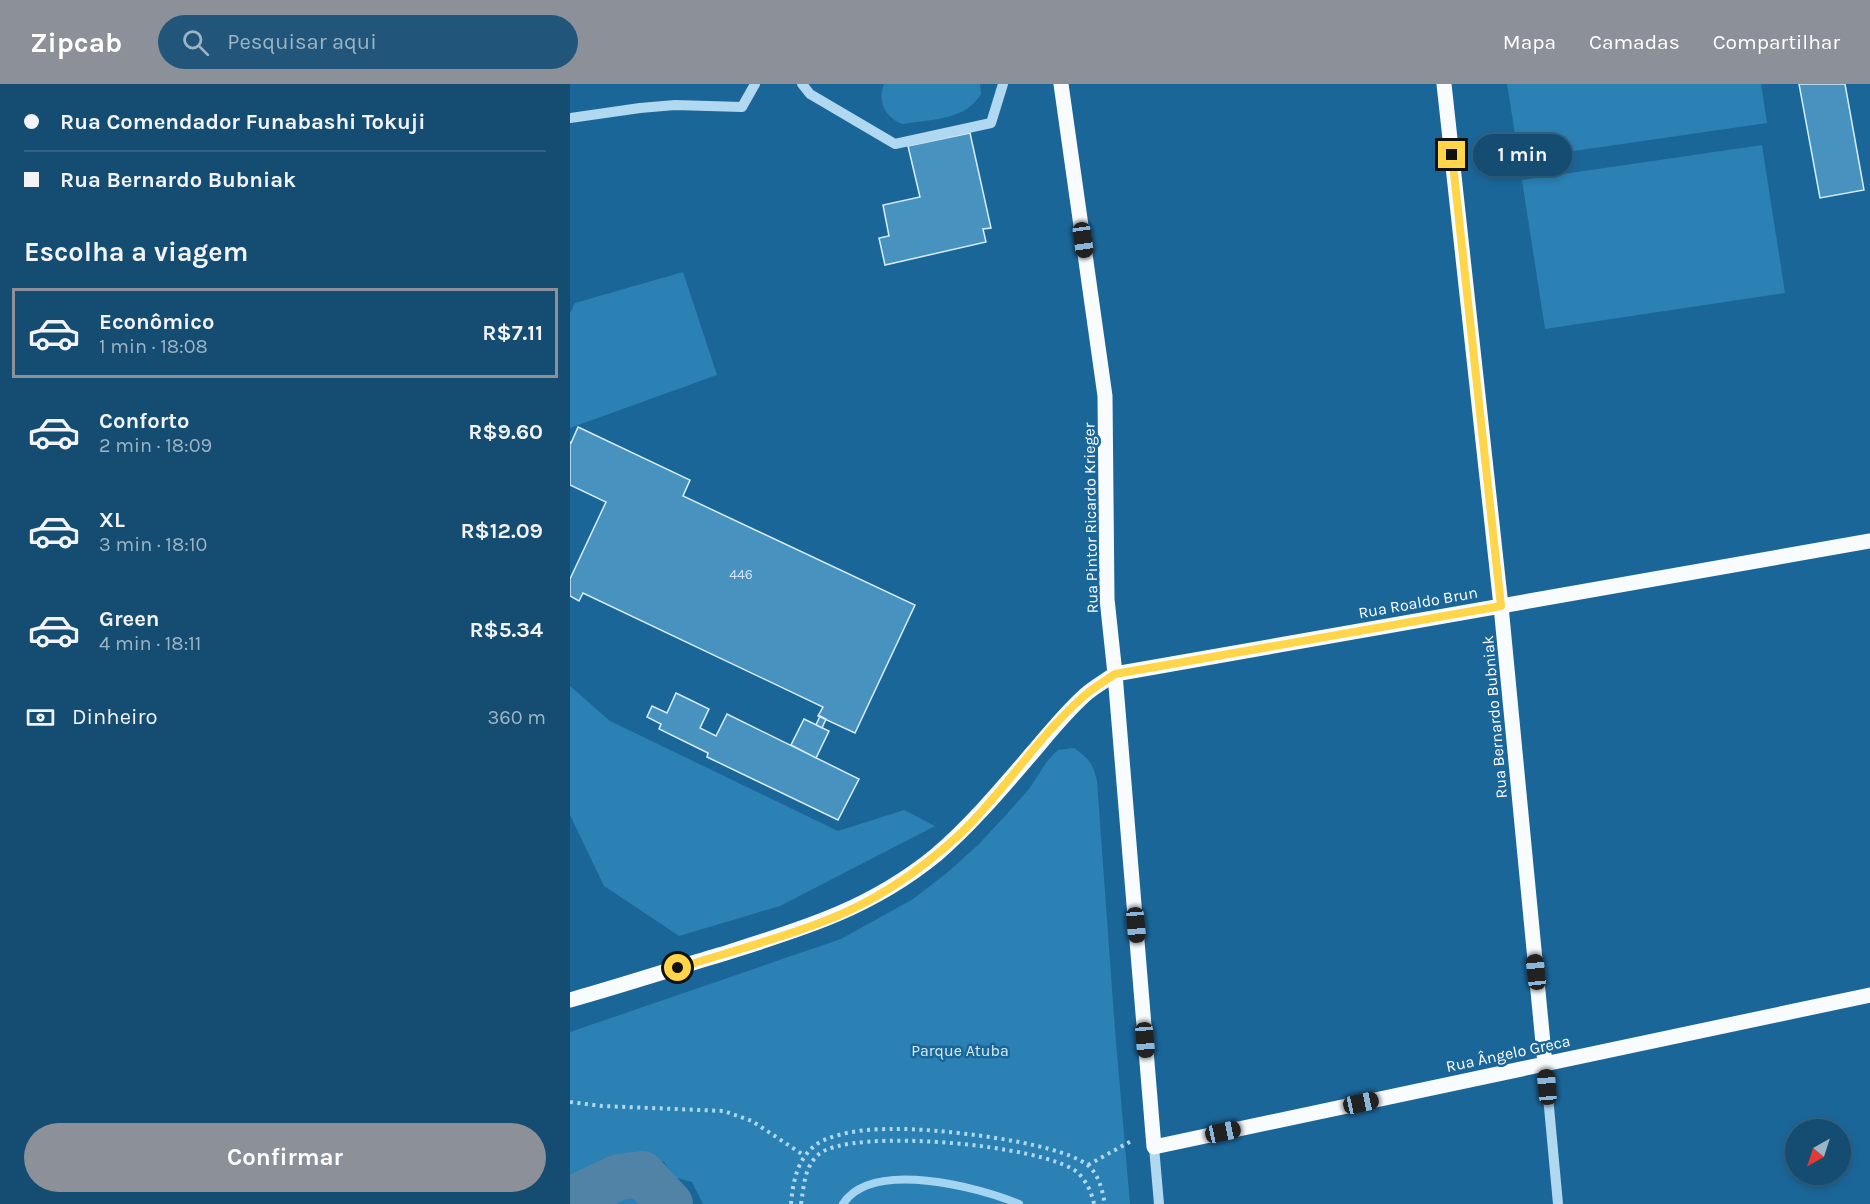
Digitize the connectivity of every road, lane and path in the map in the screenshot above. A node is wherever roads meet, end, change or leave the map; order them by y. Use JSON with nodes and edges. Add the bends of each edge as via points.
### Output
{"nodes":[{"id":1,"x":755,"y":84,"type":"edge"},
{"id":2,"x":802,"y":84,"type":"edge"},
{"id":3,"x":1003,"y":84,"type":"edge"},
{"id":4,"x":1061,"y":84,"type":"edge"},
{"id":5,"x":1444,"y":84,"type":"edge"},
{"id":6,"x":570,"y":118,"type":"edge"},
{"id":7,"x":1870,"y":542,"type":"edge"},
{"id":8,"x":1501,"y":606,"type":"junction"},
{"id":9,"x":1115,"y":674,"type":"junction"},
{"id":10,"x":1870,"y":995,"type":"edge"},
{"id":11,"x":570,"y":999,"type":"edge"},
{"id":12,"x":1545,"y":1064,"type":"junction"},
{"id":13,"x":570,"y":1102,"type":"edge"},
{"id":14,"x":1152,"y":1130,"type":"junction"},
{"id":15,"x":1154,"y":1147,"type":"junction"},
{"id":16,"x":805,"y":1156,"type":"junction"},
{"id":17,"x":1088,"y":1165,"type":"junction"},
{"id":18,"x":791,"y":1204,"type":"edge"},
{"id":19,"x":801,"y":1204,"type":"edge"},
{"id":20,"x":1094,"y":1204,"type":"edge"},
{"id":21,"x":1105,"y":1204,"type":"edge"},
{"id":22,"x":1159,"y":1204,"type":"edge"},
{"id":23,"x":1558,"y":1204,"type":"edge"}],
"edges":[{"from":1,"to":6,"type":"street","via":[[742,107],[675,105]]},
{"from":2,"to":3,"type":"street","via":[[810,94],[895,144],[991,123]]},
{"from":4,"to":9,"type":"main road","name":"Rua Pintor Ricardo Krieger","via":[[1105,396],[1107,599]]},
{"from":5,"to":8,"type":"main road","name":"Rua Bernardo Bubniak"},
{"from":7,"to":8,"type":"main road","name":"Rua Roaldo Brun"},
{"from":8,"to":9,"type":"main road","name":"Rua Roaldo Brun"},
{"from":8,"to":12,"type":"main road","name":"Rua Bernardo Bubniak"},
{"from":9,"to":11,"type":"main road","via":[[1066,713],[988,804],[935,856],[864,903],[782,936]]},
{"from":9,"to":14,"type":"main road","name":"Rua Pintor Ricardo Krieger"},
{"from":10,"to":12,"type":"main road","name":"Rua Ângelo Greca"},
{"from":12,"to":15,"type":"main road","name":"Rua Ângelo Greca"},
{"from":12,"to":23,"type":"street","name":"Rua Bernardo Bubniak"},
{"from":13,"to":16,"type":"path","via":[[724,1111],[752,1121]]},
{"from":14,"to":15,"type":"main road","name":"Rua Pintor Ricardo Krieger"},
{"from":14,"to":17,"type":"path"},
{"from":15,"to":22,"type":"street","name":"Rua Pintor Ricardo Krieger"},
{"from":16,"to":17,"type":"path","via":[[820,1142],[840,1135],[894,1129],[1034,1146]]},
{"from":16,"to":18,"type":"path","via":[[796,1169]]},
{"from":17,"to":21,"type":"path","via":[[1096,1175]]},
{"from":19,"to":20,"type":"path","via":[[806,1169],[819,1154],[842,1143],[912,1140],[1047,1158],[1077,1173],[1086,1183]]}]}
